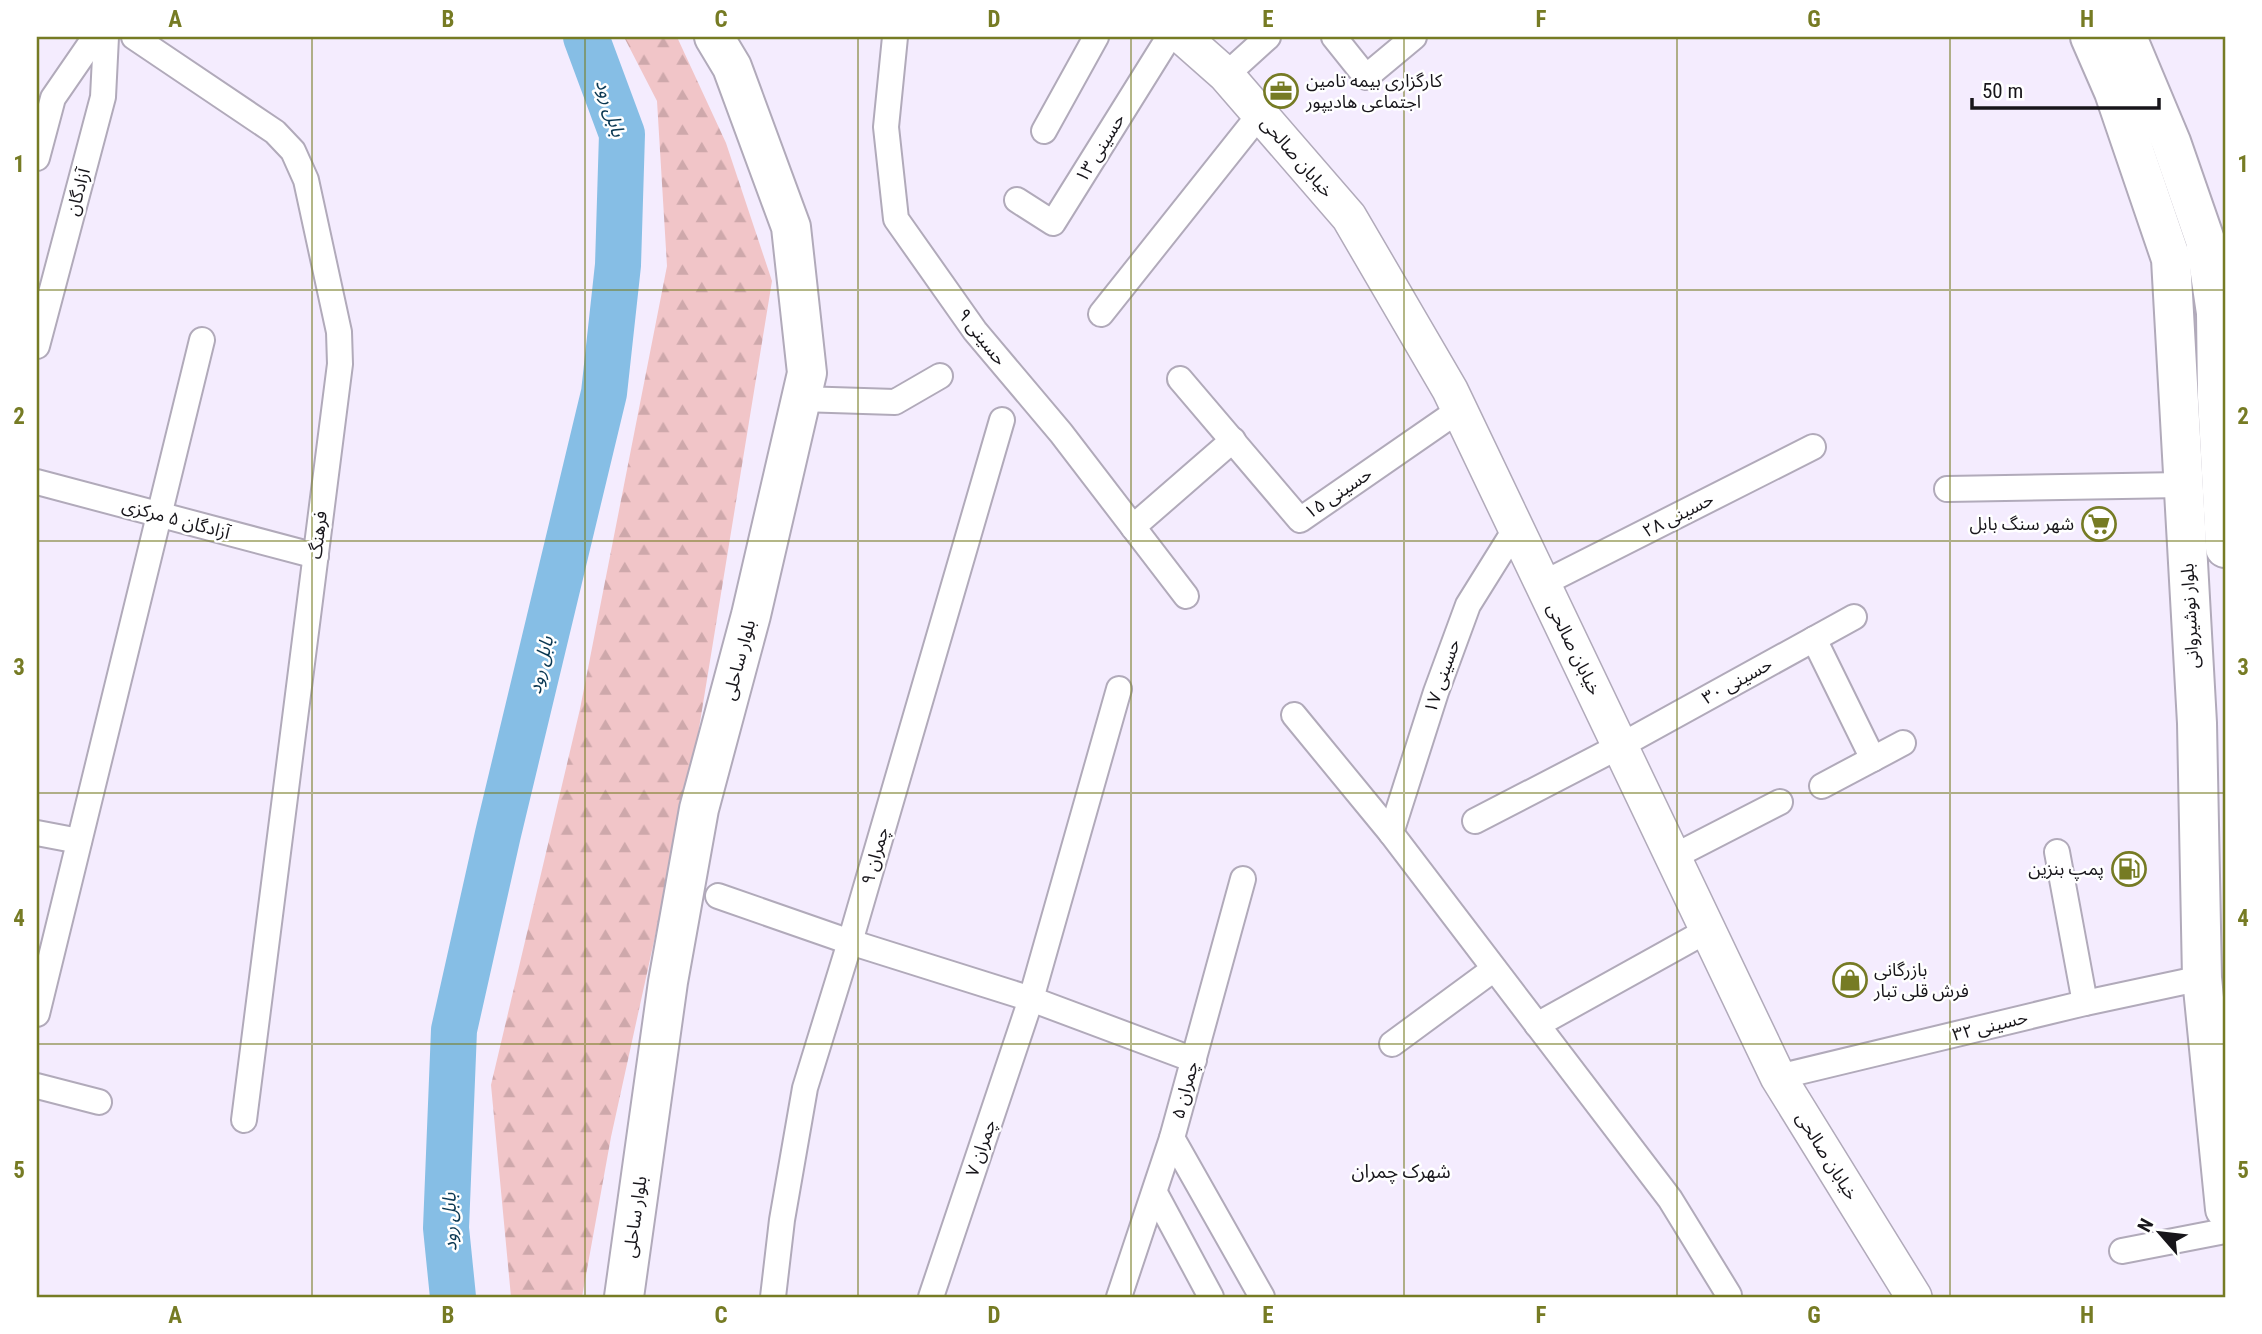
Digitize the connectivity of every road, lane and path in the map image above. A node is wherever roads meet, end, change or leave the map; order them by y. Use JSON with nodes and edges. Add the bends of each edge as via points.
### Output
{"nodes":[{"id":1,"x":95,"y":37,"type":"edge"},
{"id":2,"x":106,"y":37,"type":"edge"},
{"id":3,"x":134,"y":37,"type":"edge"},
{"id":4,"x":714,"y":37,"type":"edge"},
{"id":5,"x":895,"y":37,"type":"edge"},
{"id":6,"x":1096,"y":37,"type":"edge"},
{"id":7,"x":1169,"y":37,"type":"edge"},
{"id":8,"x":1183,"y":37,"type":"edge"},
{"id":9,"x":1268,"y":37,"type":"edge"},
{"id":10,"x":1334,"y":37,"type":"edge"},
{"id":11,"x":1414,"y":37,"type":"edge"},
{"id":12,"x":2090,"y":37,"type":"edge"},
{"id":13,"x":2127,"y":37,"type":"edge"},
{"id":14,"x":1226,"y":75,"type":"junction"},
{"id":15,"x":1260,"y":114,"type":"junction"},
{"id":16,"x":1044,"y":131,"type":"dead end"},
{"id":17,"x":37,"y":158,"type":"edge"},
{"id":18,"x":1017,"y":200,"type":"dead end"},
{"id":19,"x":1101,"y":313,"type":"dead end"},
{"id":20,"x":202,"y":341,"type":"dead end"},
{"id":21,"x":37,"y":346,"type":"edge"},
{"id":22,"x":940,"y":376,"type":"dead end"},
{"id":23,"x":1180,"y":379,"type":"dead end"},
{"id":24,"x":800,"y":399,"type":"junction"},
{"id":25,"x":2221,"y":400,"type":"edge"},
{"id":26,"x":1459,"y":410,"type":"junction"},
{"id":27,"x":1002,"y":420,"type":"dead end"},
{"id":28,"x":1233,"y":440,"type":"junction"},
{"id":29,"x":1813,"y":447,"type":"dead end"},
{"id":30,"x":37,"y":482,"type":"edge"},
{"id":31,"x":2182,"y":485,"type":"junction"},
{"id":32,"x":1947,"y":489,"type":"dead end"},
{"id":33,"x":159,"y":514,"type":"junction"},
{"id":34,"x":1133,"y":527,"type":"junction"},
{"id":35,"x":1516,"y":528,"type":"junction"},
{"id":36,"x":2225,"y":548,"type":"edge"},
{"id":37,"x":316,"y":556,"type":"junction"},
{"id":38,"x":1542,"y":584,"type":"junction"},
{"id":39,"x":1186,"y":596,"type":"dead end"},
{"id":40,"x":1854,"y":617,"type":"dead end"},
{"id":41,"x":1814,"y":639,"type":"junction"},
{"id":42,"x":1119,"y":689,"type":"dead end"},
{"id":43,"x":1294,"y":715,"type":"dead end"},
{"id":44,"x":1903,"y":743,"type":"dead end"},
{"id":45,"x":1620,"y":746,"type":"junction"},
{"id":46,"x":1873,"y":759,"type":"junction"},
{"id":47,"x":1822,"y":786,"type":"dead end"},
{"id":48,"x":1780,"y":802,"type":"dead end"},
{"id":49,"x":1475,"y":821,"type":"dead end"},
{"id":50,"x":37,"y":833,"type":"edge"},
{"id":51,"x":1391,"y":833,"type":"junction"},
{"id":52,"x":79,"y":841,"type":"junction"},
{"id":53,"x":2057,"y":852,"type":"dead end"},
{"id":54,"x":1673,"y":857,"type":"junction"},
{"id":55,"x":1243,"y":880,"type":"dead end"},
{"id":56,"x":718,"y":896,"type":"dead end"},
{"id":57,"x":1708,"y":930,"type":"junction"},
{"id":58,"x":850,"y":942,"type":"junction"},
{"id":59,"x":1494,"y":969,"type":"junction"},
{"id":60,"x":2202,"y":978,"type":"junction"},
{"id":61,"x":1031,"y":999,"type":"junction"},
{"id":62,"x":2085,"y":1003,"type":"junction"},
{"id":63,"x":37,"y":1014,"type":"edge"},
{"id":64,"x":1537,"y":1025,"type":"junction"},
{"id":65,"x":1392,"y":1044,"type":"dead end"},
{"id":66,"x":1194,"y":1060,"type":"junction"},
{"id":67,"x":1778,"y":1077,"type":"junction"},
{"id":68,"x":37,"y":1086,"type":"edge"},
{"id":69,"x":99,"y":1102,"type":"dead end"},
{"id":70,"x":244,"y":1119,"type":"dead end"},
{"id":71,"x":1172,"y":1138,"type":"junction"},
{"id":72,"x":1155,"y":1193,"type":"junction"},
{"id":73,"x":2225,"y":1209,"type":"edge"},
{"id":74,"x":2225,"y":1231,"type":"edge"},
{"id":75,"x":2122,"y":1251,"type":"dead end"},
{"id":76,"x":1730,"y":1295,"type":"dead end"},
{"id":77,"x":624,"y":1297,"type":"edge"},
{"id":78,"x":773,"y":1297,"type":"edge"},
{"id":79,"x":931,"y":1297,"type":"edge"},
{"id":80,"x":1119,"y":1297,"type":"edge"},
{"id":81,"x":1211,"y":1297,"type":"edge"},
{"id":82,"x":1262,"y":1297,"type":"edge"},
{"id":83,"x":1914,"y":1297,"type":"edge"}],
"edges":[{"from":1,"to":17,"type":"street","via":[[53,98]]},
{"from":2,"to":21,"type":"street","name":"آزادگان","via":[[103,97]]},
{"from":3,"to":37,"type":"street","name":"فرهنگ","via":[[275,132],[293,151],[306,180],[340,346]]},
{"from":4,"to":24,"type":"main road","name":"بلوار ساحلی","via":[[732,68],[791,227],[807,373]]},
{"from":5,"to":34,"type":"street","name":"حسینی ٩","via":[[886,127],[896,219],[975,331]]},
{"from":6,"to":16,"type":"street"},
{"from":7,"to":18,"type":"street","name":"حسینی ۱۳","via":[[1053,223]]},
{"from":8,"to":14,"type":"main road","name":"خيابان صالحی"},
{"from":9,"to":14,"type":"street"},
{"from":10,"to":11,"type":"street","via":[[1366,77]]},
{"from":12,"to":31,"type":"main road","name":"بلوار نوشیروانی","via":[[2114,92],[2171,259]]},
{"from":13,"to":25,"type":"main road","via":[[2205,240],[2216,313]]},
{"from":14,"to":15,"type":"main road","name":"خيابان صالحی"},
{"from":15,"to":19,"type":"street"},
{"from":15,"to":26,"type":"main road","name":"خيابان صالحی","via":[[1349,217]]},
{"from":20,"to":33,"type":"street"},
{"from":22,"to":24,"type":"street","via":[[895,402]]},
{"from":23,"to":28,"type":"street","name":"حسینی ۱۵"},
{"from":24,"to":77,"type":"main road","name":"بلوار ساحلی","via":[[751,615],[699,809],[668,982]]},
{"from":25,"to":36,"type":"main road"},
{"from":26,"to":28,"type":"street","name":"حسینی ۱۵","via":[[1300,520]]},
{"from":26,"to":35,"type":"main road","name":"خيابان صالحی"},
{"from":27,"to":58,"type":"street","name":"چمران ۹"},
{"from":28,"to":34,"type":"street"},
{"from":29,"to":38,"type":"street","name":"حسینی ۲۸"},
{"from":30,"to":33,"type":"street","name":"آزادگان ۵ مرکزی"},
{"from":31,"to":32,"type":"street"},
{"from":31,"to":60,"type":"main road","name":"بلوار نوشیروانی","via":[[2197,723]]},
{"from":33,"to":37,"type":"street","name":"آزادگان ۵ مرکزی"},
{"from":33,"to":52,"type":"street"},
{"from":34,"to":39,"type":"street","name":"حسینی ٩"},
{"from":35,"to":38,"type":"main road","name":"خيابان صالحی"},
{"from":35,"to":51,"type":"street","name":"حسینی ۱۷","via":[[1468,605]]},
{"from":37,"to":70,"type":"street","name":"فرهنگ"},
{"from":38,"to":45,"type":"main road","name":"خيابان صالحی"},
{"from":40,"to":41,"type":"street","name":"حسینی ۳۰"},
{"from":41,"to":45,"type":"street","name":"حسینی ۳۰"},
{"from":41,"to":46,"type":"street"},
{"from":42,"to":61,"type":"street","name":"چمران ۷"},
{"from":43,"to":51,"type":"street"},
{"from":44,"to":46,"type":"street"},
{"from":45,"to":49,"type":"street","name":"حسینی ۳۰"},
{"from":45,"to":54,"type":"main road","name":"خيابان صالحی"},
{"from":46,"to":47,"type":"street"},
{"from":48,"to":54,"type":"street"},
{"from":50,"to":52,"type":"street"},
{"from":51,"to":59,"type":"street"},
{"from":52,"to":63,"type":"street"},
{"from":53,"to":62,"type":"street"},
{"from":54,"to":57,"type":"main road","name":"خيابان صالحی"},
{"from":55,"to":66,"type":"street","name":"چمران ۵"},
{"from":56,"to":58,"type":"street"},
{"from":57,"to":64,"type":"street"},
{"from":57,"to":67,"type":"main road","name":"خيابان صالحی"},
{"from":58,"to":61,"type":"street"},
{"from":58,"to":78,"type":"street","name":"چمران ۹","via":[[804,1088]]},
{"from":59,"to":64,"type":"street"},
{"from":59,"to":65,"type":"street"},
{"from":60,"to":62,"type":"street","name":"حسینی ۳۲"},
{"from":60,"to":73,"type":"main road","name":"بلوار نوشیروانی"},
{"from":61,"to":66,"type":"street"},
{"from":61,"to":79,"type":"street","name":"چمران ۷"},
{"from":62,"to":67,"type":"street","name":"حسینی ۳۲"},
{"from":64,"to":76,"type":"street","via":[[1670,1199]]},
{"from":66,"to":71,"type":"street","name":"چمران ۵"},
{"from":67,"to":83,"type":"main road","name":"خيابان صالحی"},
{"from":68,"to":69,"type":"street"},
{"from":71,"to":72,"type":"street","name":"چمران ۵"},
{"from":71,"to":82,"type":"street"},
{"from":72,"to":80,"type":"street","name":"چمران ۵"},
{"from":72,"to":81,"type":"street"},
{"from":74,"to":75,"type":"street"}]}
